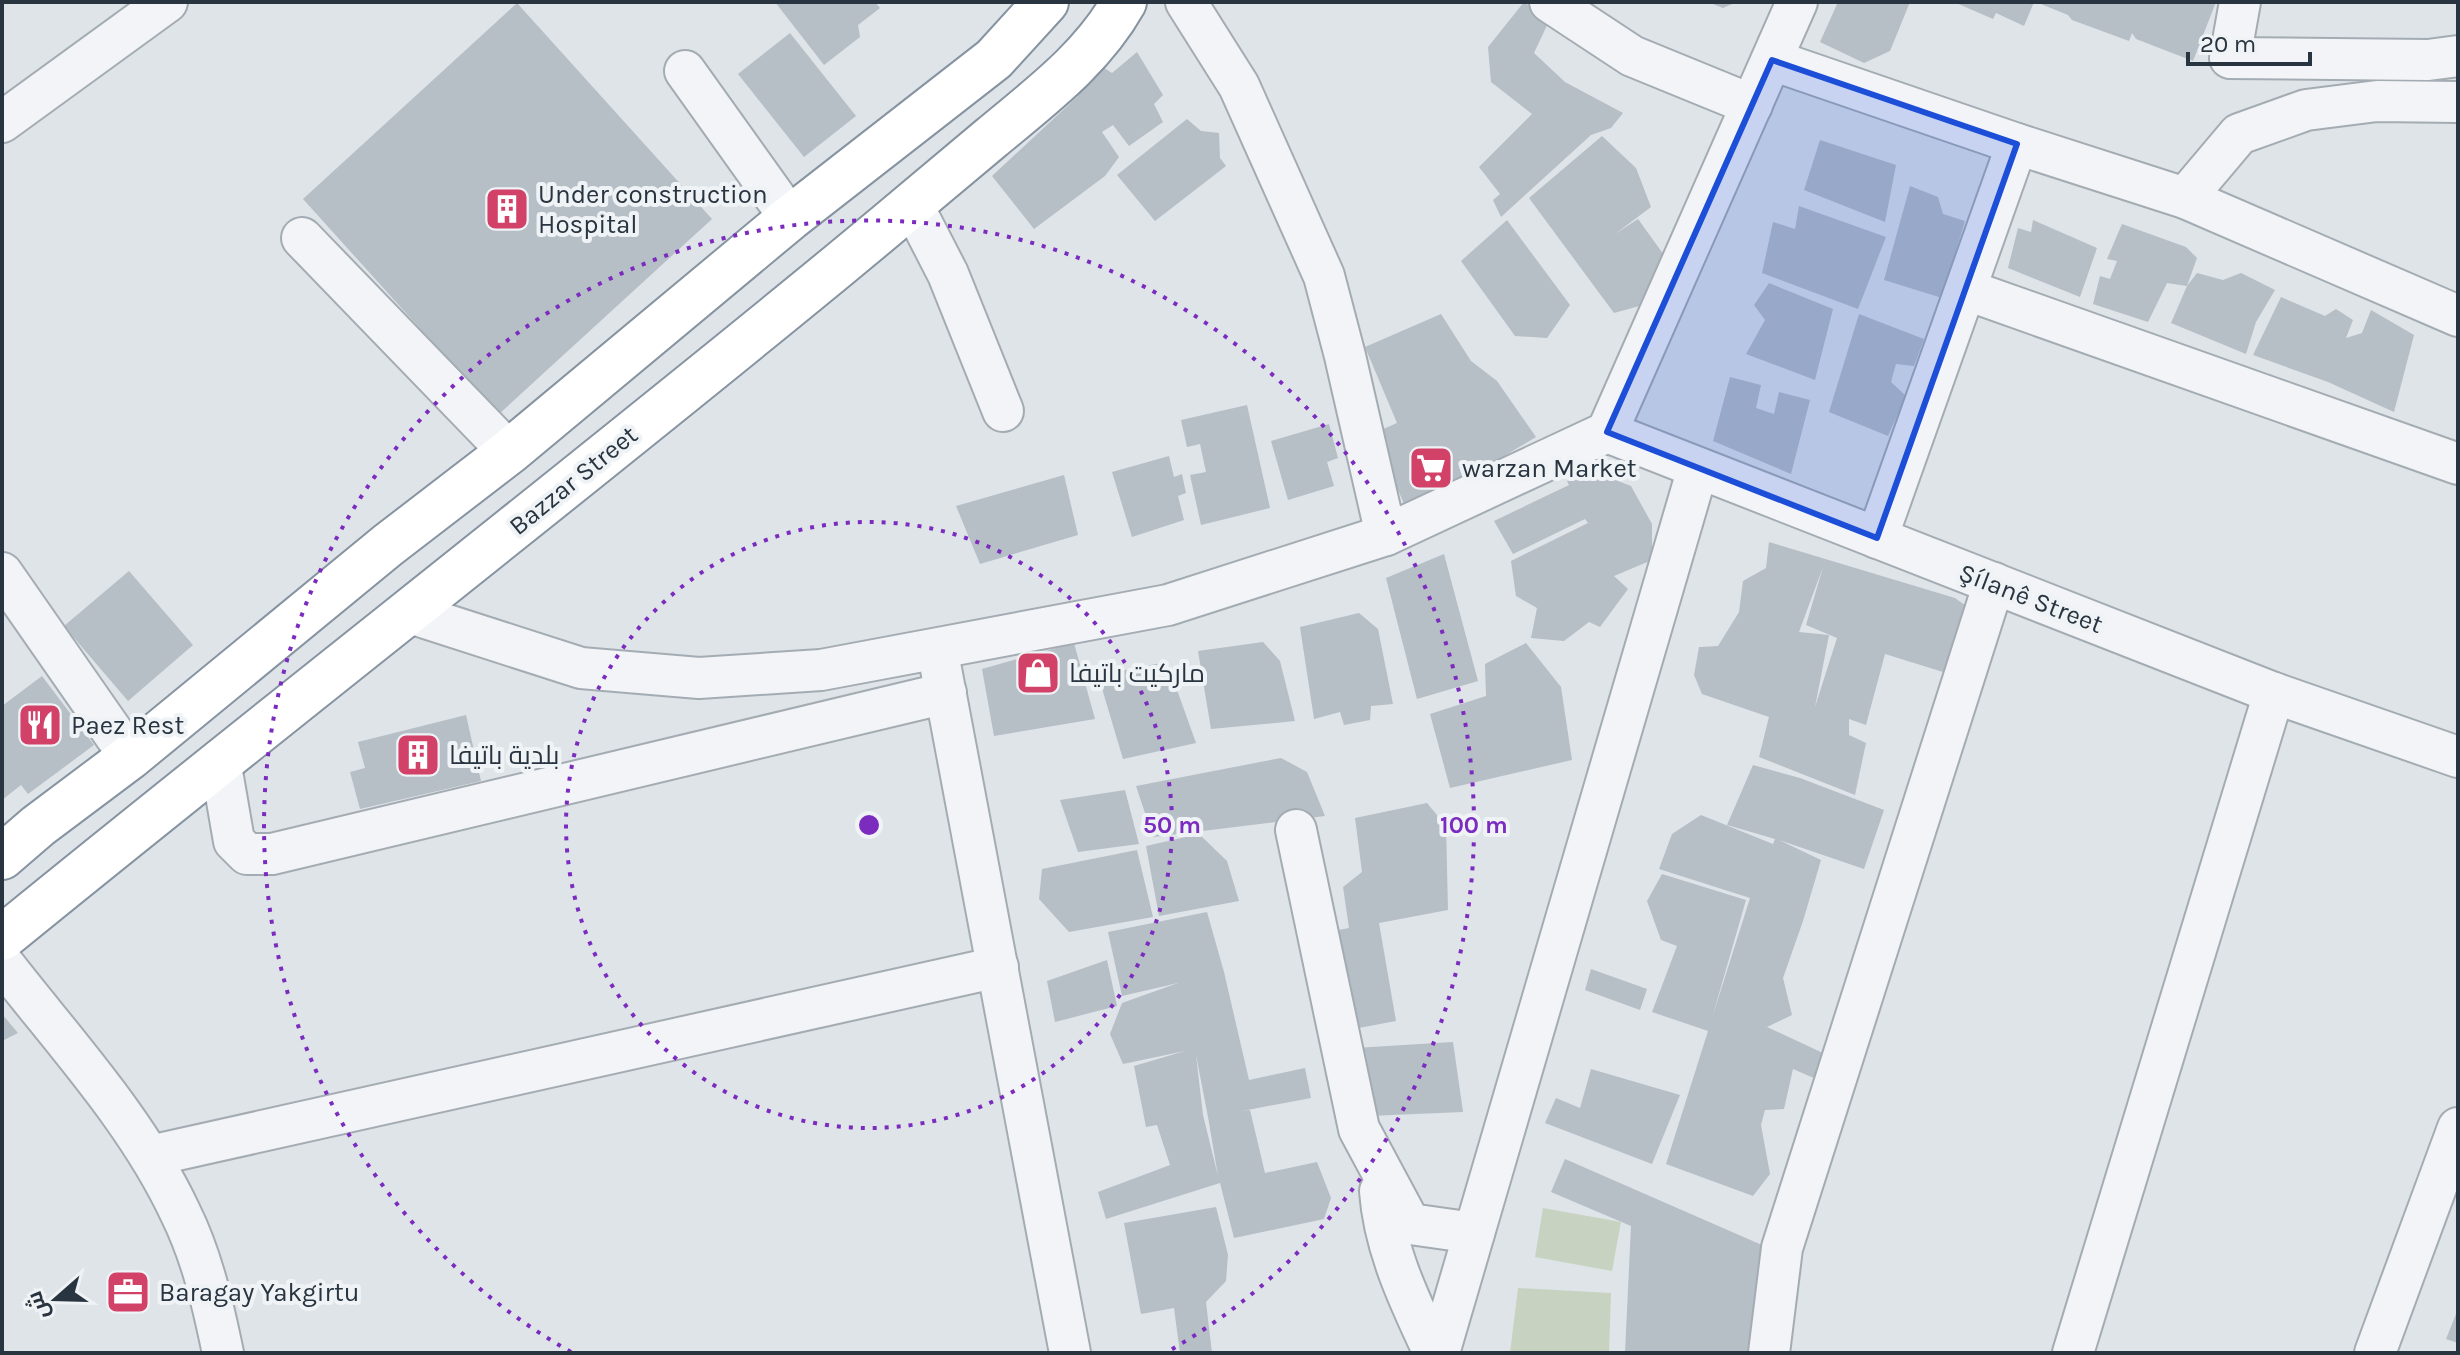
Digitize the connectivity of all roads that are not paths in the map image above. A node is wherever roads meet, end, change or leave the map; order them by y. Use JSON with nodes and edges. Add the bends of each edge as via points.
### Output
{"nodes":[{"id":1,"x":167,"y":2,"type":"edge"},
{"id":2,"x":1046,"y":2,"type":"edge"},
{"id":3,"x":1124,"y":2,"type":"edge"},
{"id":4,"x":1186,"y":2,"type":"edge"},
{"id":5,"x":1550,"y":2,"type":"edge"},
{"id":6,"x":1797,"y":2,"type":"edge"},
{"id":7,"x":2240,"y":2,"type":"edge"},
{"id":8,"x":2458,"y":56,"type":"edge"},
{"id":9,"x":1772,"y":60,"type":"junction"},
{"id":10,"x":685,"y":71,"type":"dead end"},
{"id":11,"x":2458,"y":102,"type":"edge"},
{"id":12,"x":1752,"y":105,"type":"junction"},
{"id":13,"x":2,"y":122,"type":"edge"},
{"id":14,"x":2017,"y":144,"type":"junction"},
{"id":15,"x":2185,"y":198,"type":"junction"},
{"id":16,"x":912,"y":204,"type":"junction"},
{"id":17,"x":777,"y":228,"type":"junction"},
{"id":18,"x":302,"y":238,"type":"dead end"},
{"id":19,"x":1967,"y":290,"type":"junction"},
{"id":20,"x":805,"y":292,"type":"junction"},
{"id":21,"x":2458,"y":316,"type":"edge"},
{"id":22,"x":1003,"y":411,"type":"dead end"},
{"id":23,"x":1607,"y":432,"type":"junction"},
{"id":24,"x":509,"y":452,"type":"junction"},
{"id":25,"x":2458,"y":464,"type":"edge"},
{"id":26,"x":1698,"y":468,"type":"junction"},
{"id":27,"x":1386,"y":535,"type":"junction"},
{"id":28,"x":1877,"y":538,"type":"junction"},
{"id":29,"x":2,"y":573,"type":"edge"},
{"id":30,"x":1994,"y":583,"type":"junction"},
{"id":31,"x":410,"y":613,"type":"junction"},
{"id":32,"x":937,"y":649,"type":"junction"},
{"id":33,"x":946,"y":693,"type":"junction"},
{"id":34,"x":2274,"y":693,"type":"junction"},
{"id":35,"x":130,"y":757,"type":"junction"},
{"id":36,"x":2458,"y":757,"type":"edge"},
{"id":37,"x":220,"y":760,"type":"junction"},
{"id":38,"x":1296,"y":830,"type":"dead end"},
{"id":39,"x":2,"y":857,"type":"edge"},
{"id":40,"x":2,"y":938,"type":"edge"},
{"id":41,"x":2,"y":962,"type":"edge"},
{"id":42,"x":998,"y":967,"type":"junction"},
{"id":43,"x":2458,"y":1128,"type":"edge"},
{"id":44,"x":150,"y":1156,"type":"junction"},
{"id":45,"x":1378,"y":1164,"type":"junction"},
{"id":46,"x":1474,"y":1233,"type":"junction"},
{"id":47,"x":223,"y":1353,"type":"edge"},
{"id":48,"x":1070,"y":1353,"type":"edge"},
{"id":49,"x":1436,"y":1353,"type":"edge"},
{"id":50,"x":1769,"y":1353,"type":"edge"},
{"id":51,"x":2073,"y":1353,"type":"edge"},
{"id":52,"x":2375,"y":1353,"type":"edge"}],
"edges":[{"from":1,"to":13,"type":"street"},
{"from":2,"to":17,"type":"highway","via":[[994,59]]},
{"from":3,"to":16,"type":"highway","name":"Bazzar Street","via":[[1067,75]]},
{"from":4,"to":27,"type":"street","via":[[1239,86],[1324,276]]},
{"from":5,"to":12,"type":"street","via":[[1632,56]]},
{"from":6,"to":9,"type":"street"},
{"from":7,"to":8,"type":"street","via":[[2230,58]]},
{"from":9,"to":12,"type":"street"},
{"from":9,"to":14,"type":"street"},
{"from":10,"to":17,"type":"street"},
{"from":11,"to":15,"type":"street","via":[[2377,101],[2306,110],[2239,134]]},
{"from":12,"to":23,"type":"street"},
{"from":14,"to":15,"type":"street"},
{"from":14,"to":19,"type":"street"},
{"from":15,"to":21,"type":"street"},
{"from":16,"to":20,"type":"highway","name":"Bazzar Street"},
{"from":16,"to":22,"type":"street","via":[[948,274]]},
{"from":17,"to":20,"type":"highway"},
{"from":17,"to":24,"type":"highway"},
{"from":18,"to":24,"type":"street"},
{"from":19,"to":25,"type":"street"},
{"from":19,"to":28,"type":"street"},
{"from":20,"to":31,"type":"highway","name":"Bazzar Street"},
{"from":23,"to":26,"type":"street","name":"Şílanê Street"},
{"from":23,"to":27,"type":"street"},
{"from":24,"to":35,"type":"highway"},
{"from":26,"to":28,"type":"street","name":"Şílanê Street"},
{"from":26,"to":46,"type":"street"},
{"from":27,"to":32,"type":"street","via":[[1168,605]]},
{"from":28,"to":30,"type":"street","name":"Şílanê Street"},
{"from":29,"to":35,"type":"street"},
{"from":30,"to":34,"type":"street","name":"Şílanê Street"},
{"from":30,"to":50,"type":"street","via":[[1782,1248]]},
{"from":31,"to":32,"type":"street","via":[[581,668],[699,678],[821,670]]},
{"from":31,"to":37,"type":"highway","name":"Bazzar Street"},
{"from":32,"to":33,"type":"street"},
{"from":33,"to":37,"type":"street","via":[[272,854],[247,854],[234,841]]},
{"from":33,"to":42,"type":"street"},
{"from":34,"to":36,"type":"street","name":"Şílanê Street"},
{"from":34,"to":51,"type":"street"},
{"from":35,"to":39,"type":"highway"},
{"from":37,"to":40,"type":"highway","name":"Bazzar Street"},
{"from":38,"to":45,"type":"street","via":[[1359,1129]]},
{"from":41,"to":44,"type":"street"},
{"from":42,"to":44,"type":"street"},
{"from":42,"to":48,"type":"street"},
{"from":43,"to":52,"type":"street"},
{"from":44,"to":47,"type":"street","via":[[181,1213],[204,1274]]},
{"from":45,"to":46,"type":"street","via":[[1410,1224]]},
{"from":45,"to":49,"type":"street","via":[[1381,1205],[1402,1285]]},
{"from":46,"to":49,"type":"street"}]}
